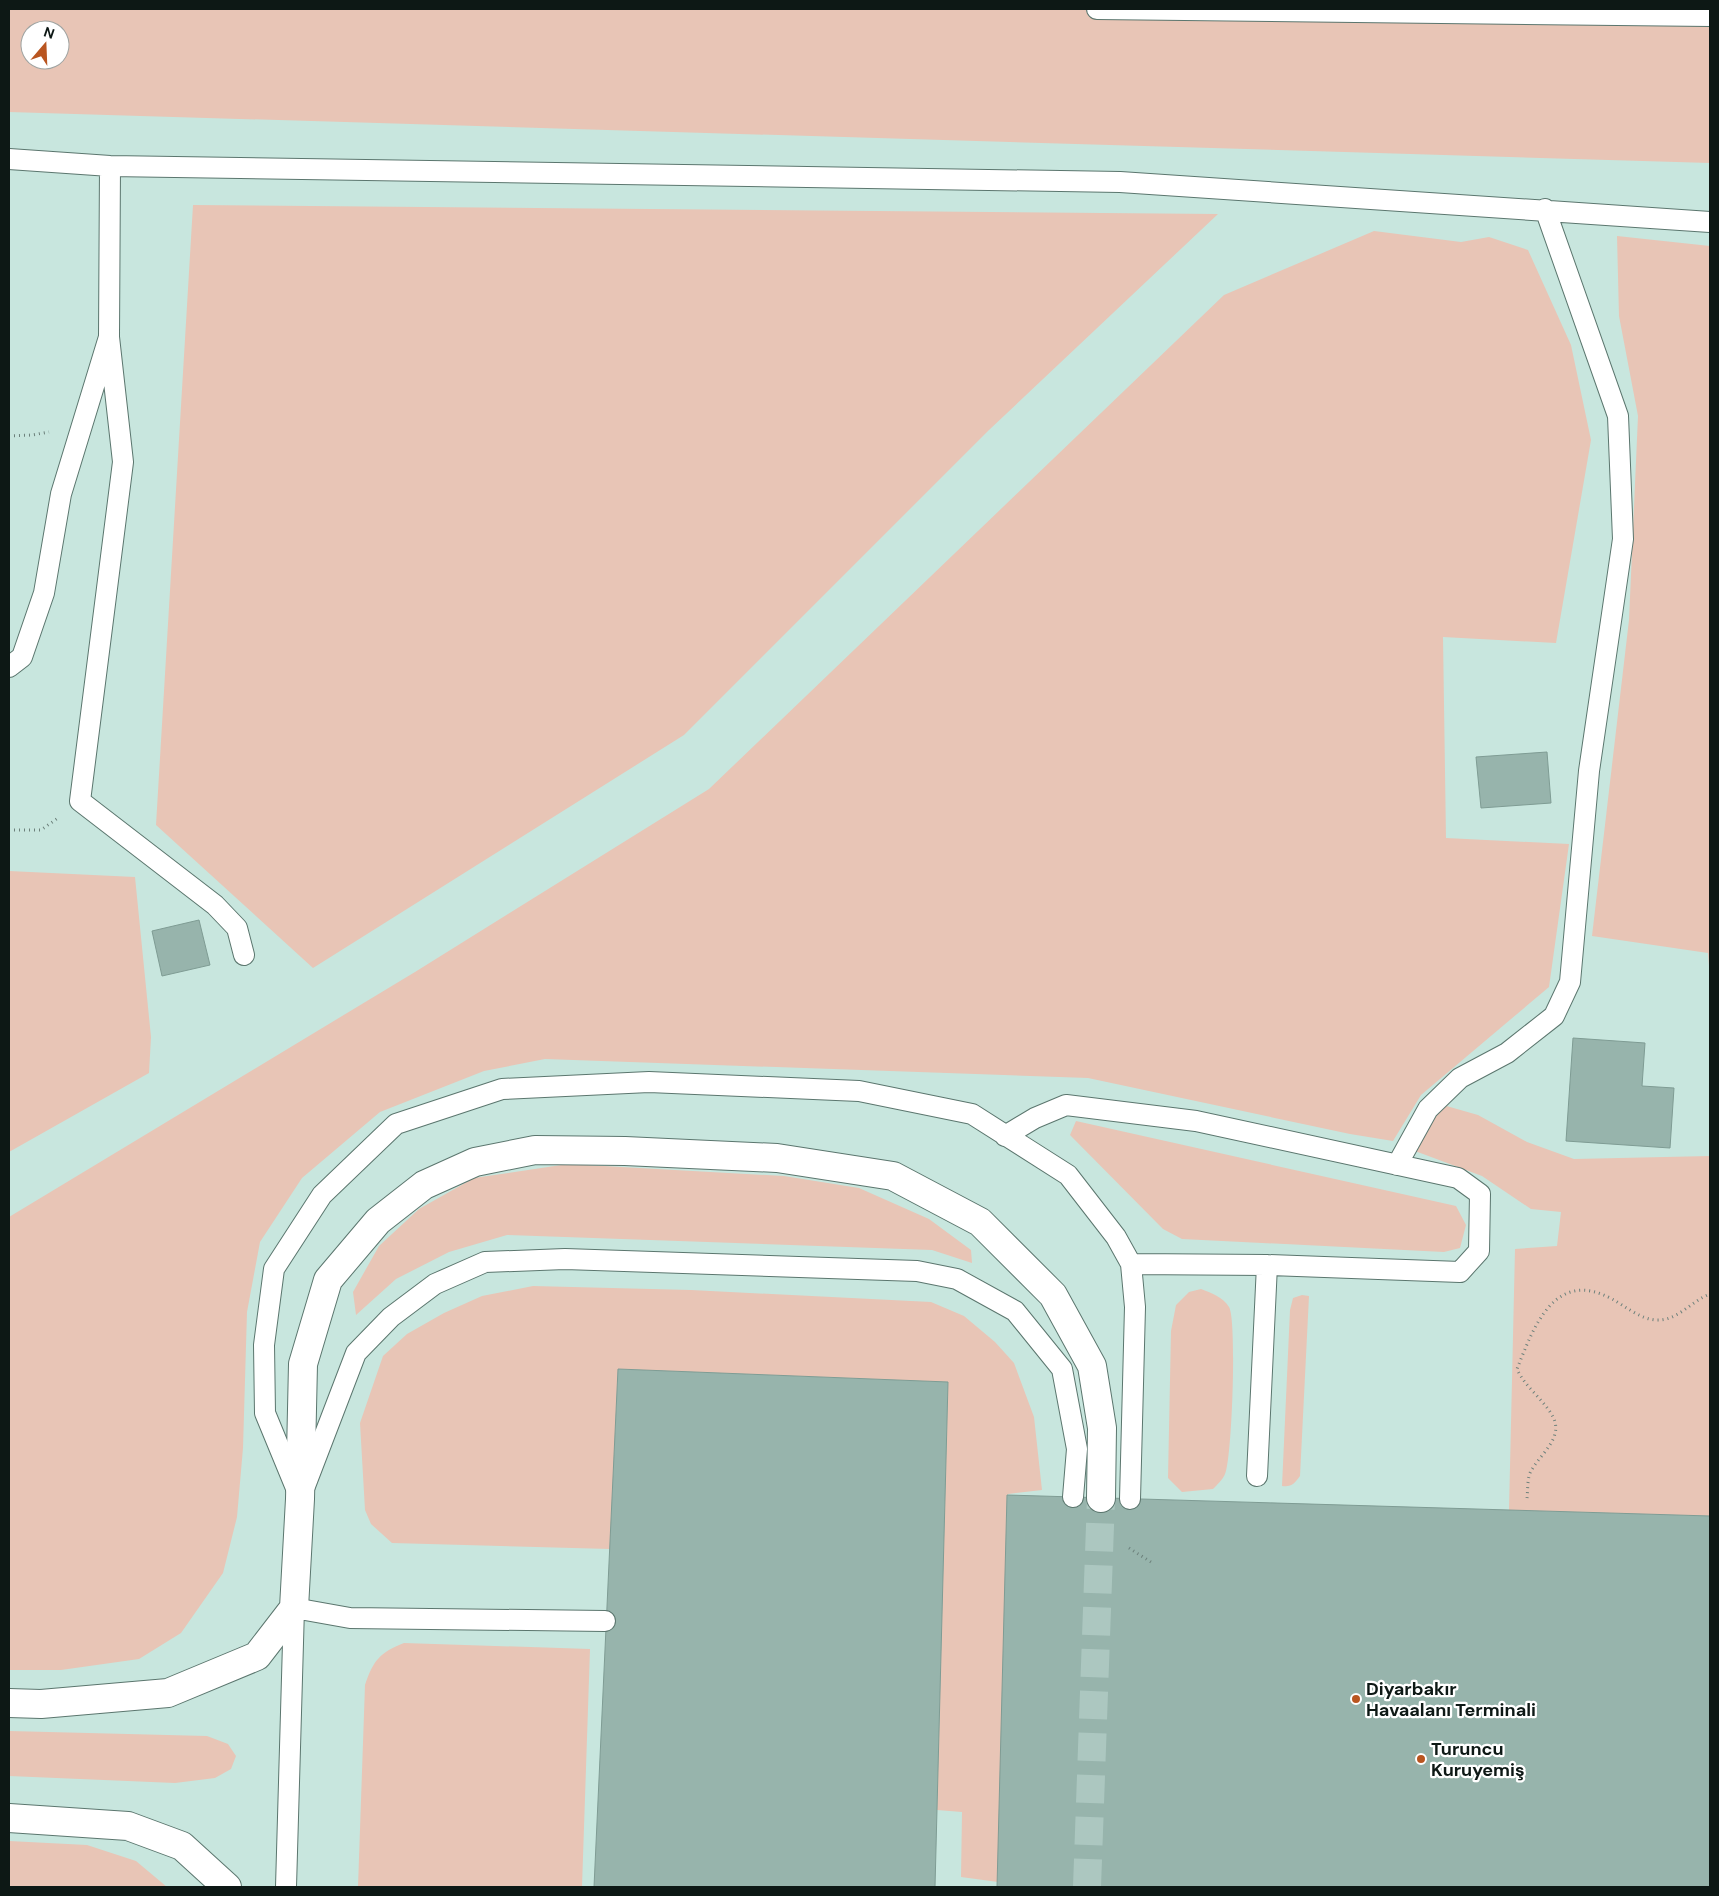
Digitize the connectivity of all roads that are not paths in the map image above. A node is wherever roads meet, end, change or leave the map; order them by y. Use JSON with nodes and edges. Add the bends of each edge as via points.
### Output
{"nodes":[{"id":1,"x":1097,"y":9,"type":"edge"},
{"id":2,"x":1710,"y":16,"type":"edge"},
{"id":3,"x":9,"y":159,"type":"edge"},
{"id":4,"x":110,"y":166,"type":"junction"},
{"id":5,"x":1545,"y":210,"type":"junction"},
{"id":6,"x":1710,"y":222,"type":"edge"},
{"id":7,"x":109,"y":337,"type":"junction"},
{"id":8,"x":9,"y":667,"type":"edge"},
{"id":9,"x":244,"y":955,"type":"dead end"},
{"id":10,"x":1005,"y":1136,"type":"junction"},
{"id":11,"x":1397,"y":1165,"type":"junction"},
{"id":12,"x":1131,"y":1264,"type":"junction"},
{"id":13,"x":1267,"y":1265,"type":"junction"},
{"id":14,"x":1257,"y":1476,"type":"dead end"},
{"id":15,"x":1074,"y":1497,"type":"dead end"},
{"id":16,"x":1102,"y":1498,"type":"tunnel mouth"},
{"id":17,"x":300,"y":1499,"type":"junction"},
{"id":18,"x":1130,"y":1499,"type":"dead end"},
{"id":19,"x":294,"y":1608,"type":"junction"},
{"id":20,"x":606,"y":1621,"type":"dead end"},
{"id":21,"x":9,"y":1704,"type":"edge"},
{"id":22,"x":9,"y":1818,"type":"edge"},
{"id":23,"x":227,"y":1887,"type":"edge"},
{"id":24,"x":286,"y":1887,"type":"edge"}],
"edges":[{"from":1,"to":2,"type":"lane"},
{"from":3,"to":4,"type":"lane"},
{"from":4,"to":5,"type":"lane","via":[[1120,182]]},
{"from":4,"to":7,"type":"lane"},
{"from":5,"to":6,"type":"lane"},
{"from":5,"to":11,"type":"lane","via":[[1618,416],[1623,539],[1589,771],[1570,982],[1554,1016],[1508,1053],[1460,1078],[1428,1109]]},
{"from":7,"to":8,"type":"lane","via":[[61,494],[44,592],[22,657]]},
{"from":7,"to":9,"type":"lane","via":[[123,462],[80,801],[216,905],[237,928]]},
{"from":10,"to":11,"type":"lane","via":[[1066,1105],[1196,1121]]},
{"from":10,"to":12,"type":"lane","via":[[1068,1175],[1116,1237]]},
{"from":10,"to":17,"type":"lane","via":[[972,1114],[859,1091],[649,1082],[502,1089],[396,1124],[322,1195],[274,1269],[264,1345],[265,1413]]},
{"from":11,"to":13,"type":"lane","via":[[1458,1178],[1480,1194],[1479,1251],[1460,1272]]},
{"from":12,"to":13,"type":"lane"},
{"from":12,"to":18,"type":"lane","via":[[1136,1307]]},
{"from":13,"to":14,"type":"lane"},
{"from":15,"to":17,"type":"lane","via":[[1077,1449],[1062,1369],[1015,1311],[957,1280],[917,1271],[565,1258],[485,1262],[435,1284],[391,1317],[356,1353]]},
{"from":16,"to":17,"type":"main road","via":[[1102,1428],[1092,1366],[1054,1295],[980,1222],[893,1176],[777,1158],[535,1150],[475,1162],[424,1185],[378,1221],[328,1280],[303,1364]]},
{"from":17,"to":19,"type":"main road"},
{"from":19,"to":20,"type":"lane","via":[[350,1618]]},
{"from":19,"to":21,"type":"main road","via":[[257,1656],[168,1693]]},
{"from":19,"to":24,"type":"lane"},
{"from":22,"to":23,"type":"main road","via":[[128,1826],[182,1846]]}]}
